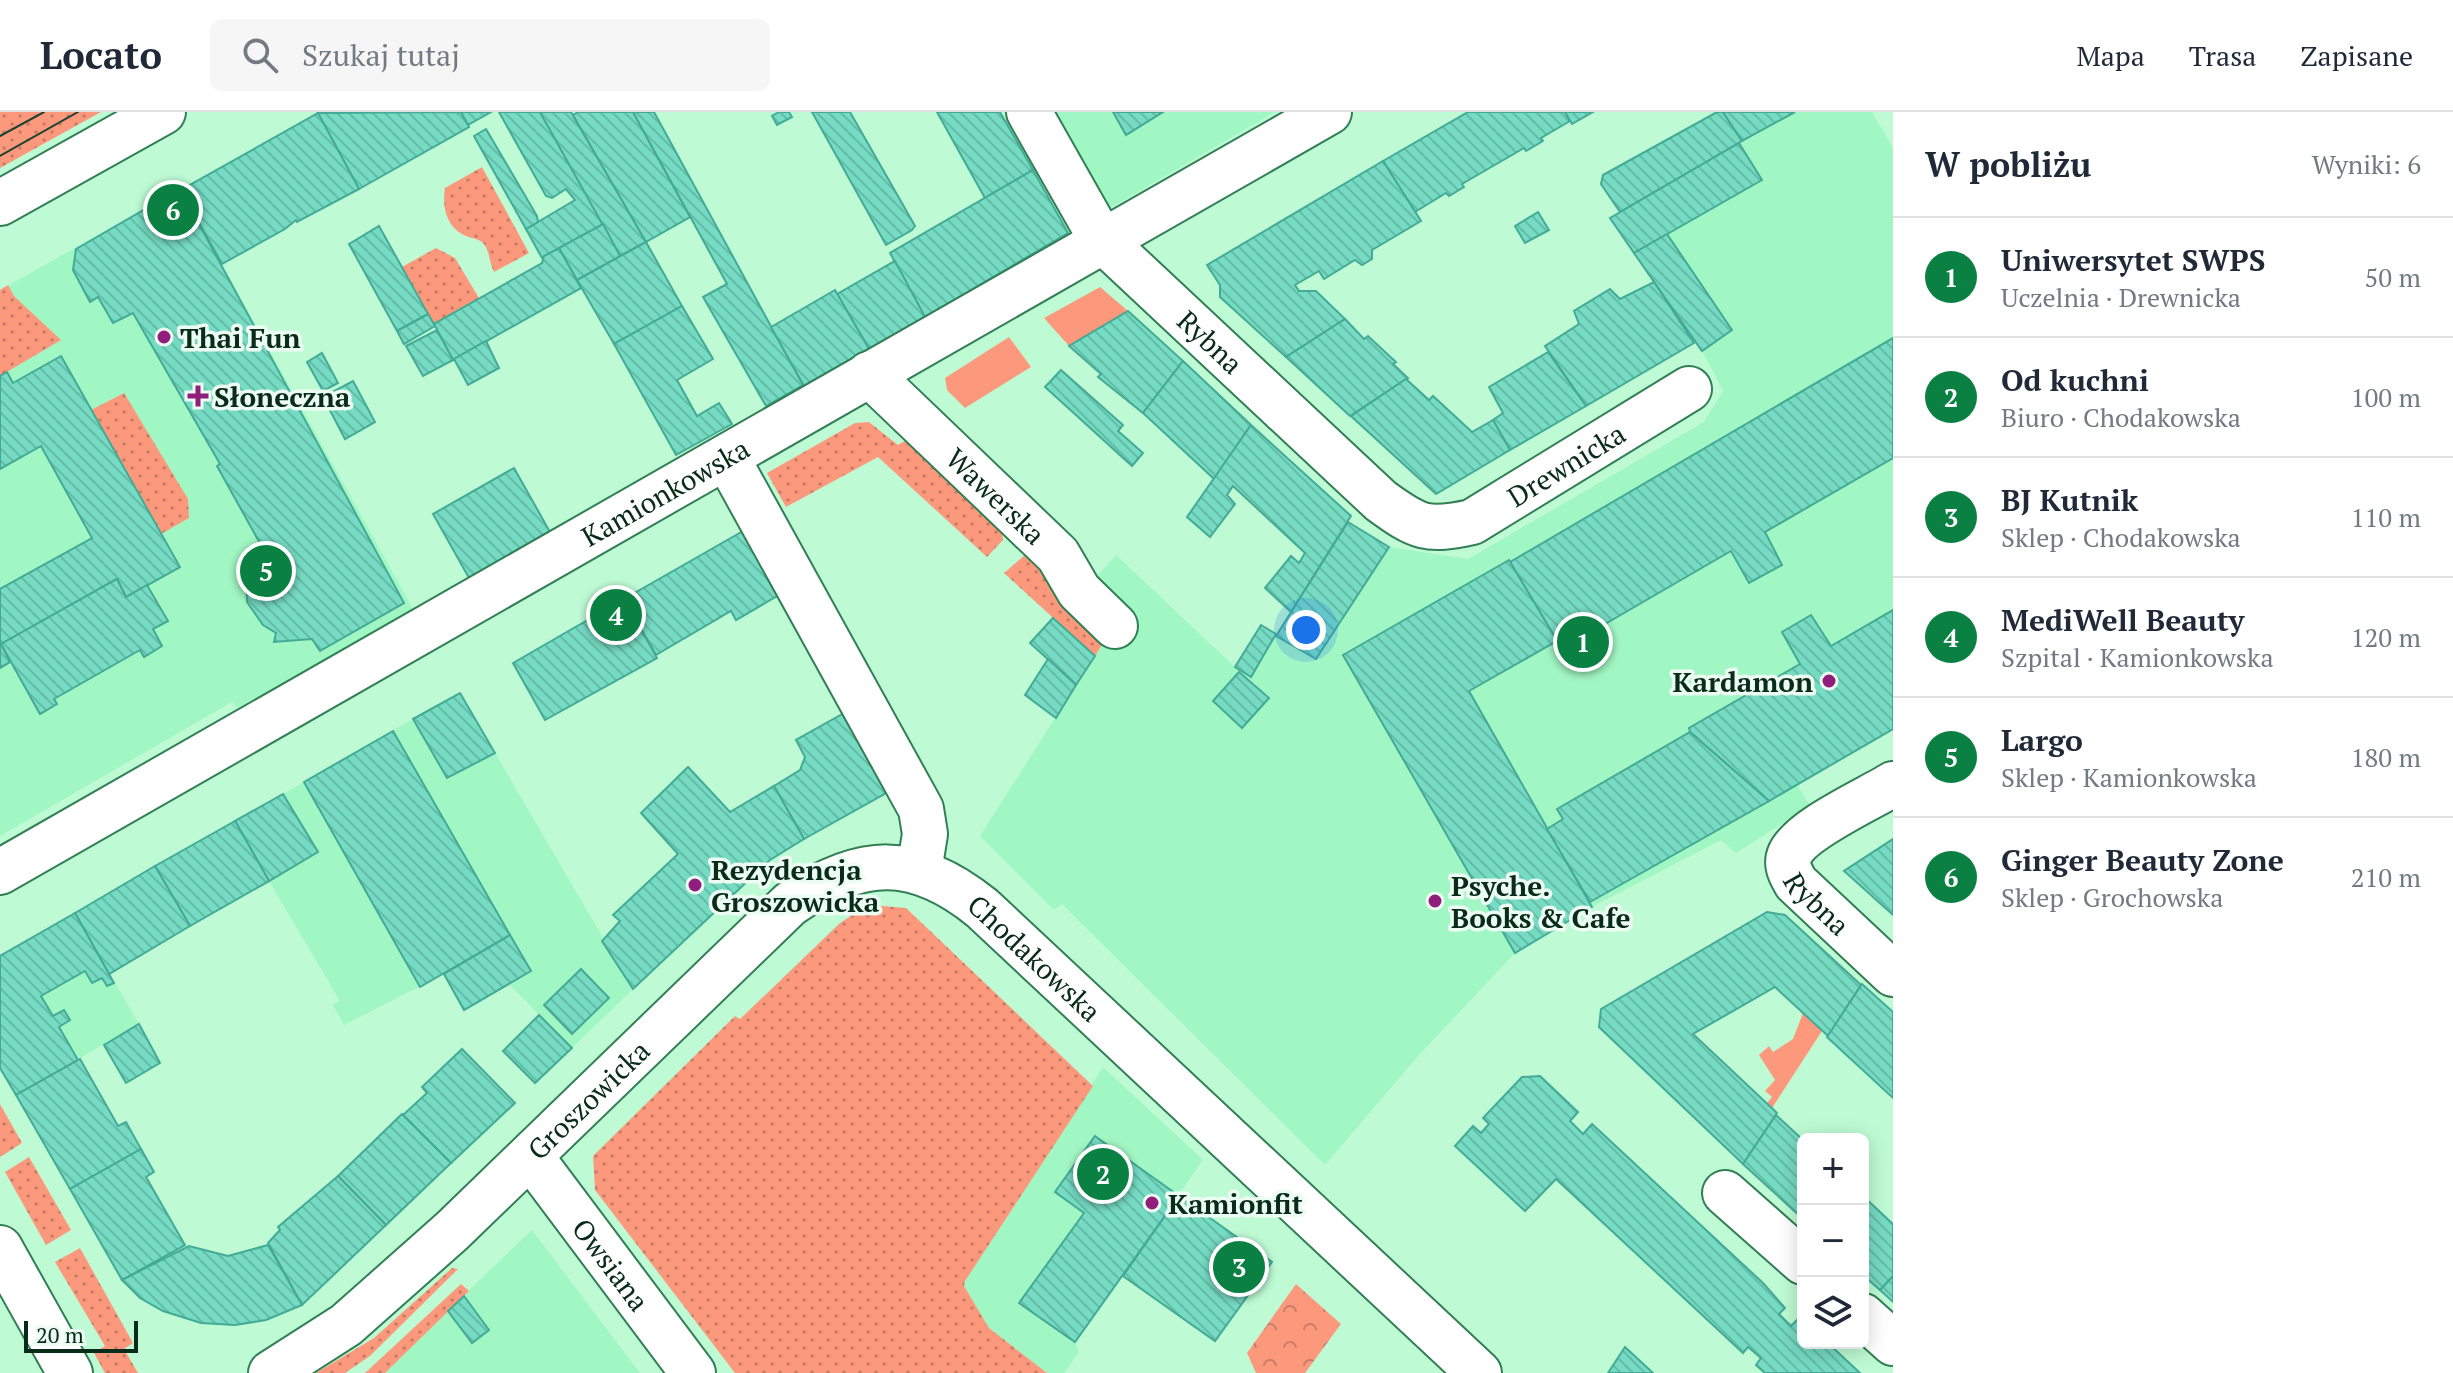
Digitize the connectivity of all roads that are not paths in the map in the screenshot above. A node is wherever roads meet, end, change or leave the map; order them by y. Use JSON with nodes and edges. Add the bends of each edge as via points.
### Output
{"nodes":[{"id":1,"x":163,"y":112,"type":"edge"},
{"id":2,"x":1029,"y":112,"type":"edge"},
{"id":3,"x":1329,"y":112,"type":"edge"},
{"id":4,"x":0,"y":203,"type":"edge"},
{"id":5,"x":1101,"y":239,"type":"junction"},
{"id":6,"x":869,"y":374,"type":"junction"},
{"id":7,"x":1689,"y":389,"type":"dead end"},
{"id":8,"x":727,"y":458,"type":"junction"},
{"id":9,"x":1437,"y":530,"type":"joint"},
{"id":10,"x":1115,"y":626,"type":"dead end"},
{"id":11,"x":1893,"y":784,"type":"edge"},
{"id":12,"x":919,"y":871,"type":"junction"},
{"id":13,"x":0,"y":872,"type":"edge"},
{"id":14,"x":1893,"y":974,"type":"edge"},
{"id":15,"x":531,"y":1157,"type":"junction"},
{"id":16,"x":1725,"y":1193,"type":"dead end"},
{"id":17,"x":0,"y":1248,"type":"edge"},
{"id":18,"x":1797,"y":1257,"type":"edge"},
{"id":19,"x":1869,"y":1321,"type":"edge"},
{"id":20,"x":1893,"y":1343,"type":"edge"},
{"id":21,"x":70,"y":1373,"type":"edge"},
{"id":22,"x":271,"y":1373,"type":"edge"},
{"id":23,"x":693,"y":1373,"type":"edge"},
{"id":24,"x":1479,"y":1373,"type":"edge"}],
"edges":[{"from":1,"to":4,"type":"street"},
{"from":2,"to":5,"type":"street","name":"Rybna"},
{"from":3,"to":5,"type":"street","name":"Kamionkowska"},
{"from":5,"to":6,"type":"street","name":"Kamionkowska"},
{"from":5,"to":9,"type":"street","name":"Rybna","via":[[1381,501],[1413,525]]},
{"from":6,"to":8,"type":"street","name":"Kamionkowska"},
{"from":6,"to":10,"type":"street","name":"Wawerska","via":[[1058,555],[1079,591]]},
{"from":7,"to":9,"type":"street","name":"Drewnicka","via":[[1472,522]]},
{"from":8,"to":12,"type":"street","via":[[921,809],[925,834]]},
{"from":8,"to":13,"type":"street","name":"Kamionkowska"},
{"from":11,"to":14,"type":"street","name":"Rybna","via":[[1821,827],[1790,853],[1787,867],[1796,883]]},
{"from":12,"to":15,"type":"street","name":"Groszowicka","via":[[885,866],[851,871],[820,883],[790,904]]},
{"from":12,"to":24,"type":"street","name":"Chodakowska","via":[[954,886]]},
{"from":15,"to":22,"type":"street","name":"Groszowicka","via":[[346,1325]]},
{"from":15,"to":23,"type":"street","name":"Owsiana"},
{"from":16,"to":18,"type":"street"},
{"from":17,"to":21,"type":"street"},
{"from":19,"to":20,"type":"street"}]}
